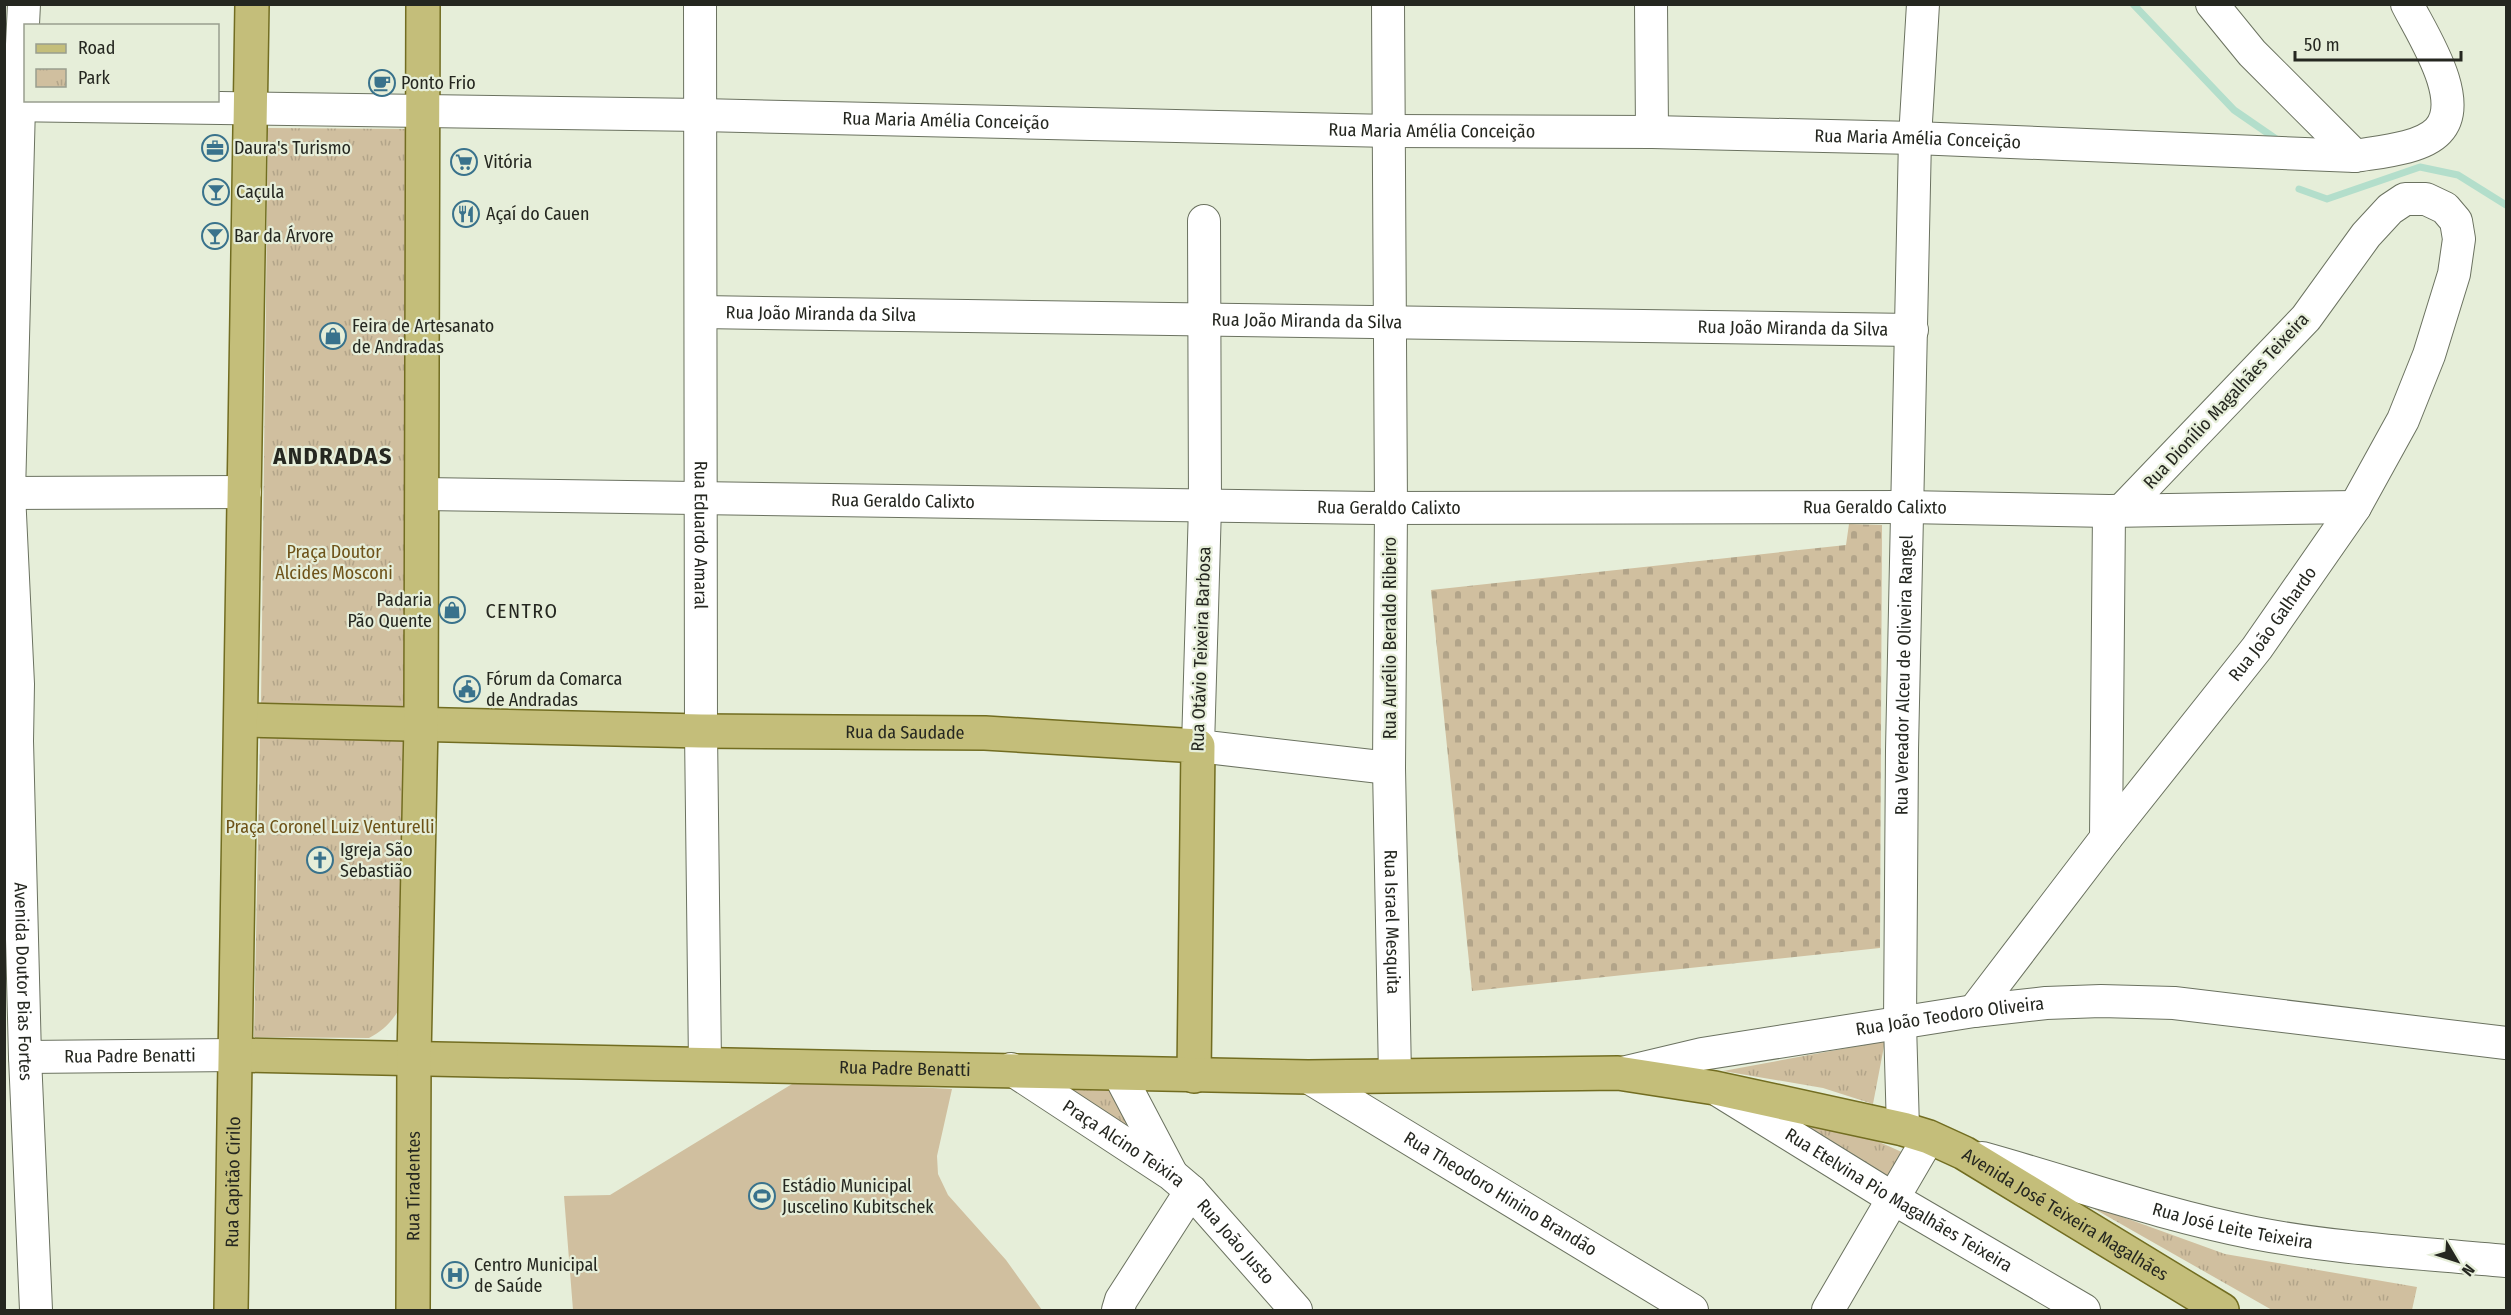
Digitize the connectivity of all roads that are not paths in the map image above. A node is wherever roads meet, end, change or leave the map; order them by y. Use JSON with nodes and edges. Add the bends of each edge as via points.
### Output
{"nodes":[{"id":1,"x":24,"y":4,"type":"edge"},
{"id":2,"x":252,"y":4,"type":"edge"},
{"id":3,"x":423,"y":4,"type":"edge"},
{"id":4,"x":700,"y":4,"type":"edge"},
{"id":5,"x":1388,"y":4,"type":"edge"},
{"id":6,"x":1651,"y":4,"type":"edge"},
{"id":7,"x":1923,"y":4,"type":"edge"},
{"id":8,"x":2212,"y":4,"type":"edge"},
{"id":9,"x":2407,"y":4,"type":"edge"},
{"id":10,"x":12,"y":105,"type":"edge"},
{"id":11,"x":251,"y":108,"type":"junction"},
{"id":12,"x":422,"y":112,"type":"junction"},
{"id":13,"x":701,"y":115,"type":"junction"},
{"id":14,"x":1390,"y":131,"type":"junction"},
{"id":15,"x":1652,"y":132,"type":"junction"},
{"id":16,"x":1915,"y":138,"type":"junction"},
{"id":17,"x":2355,"y":156,"type":"junction"},
{"id":18,"x":2426,"y":199,"type":"joint"},
{"id":19,"x":1204,"y":221,"type":"dead end"},
{"id":20,"x":701,"y":312,"type":"junction"},
{"id":21,"x":1205,"y":319,"type":"junction"},
{"id":22,"x":1389,"y":322,"type":"junction"},
{"id":23,"x":1912,"y":330,"type":"junction"},
{"id":24,"x":245,"y":492,"type":"junction"},
{"id":25,"x":7,"y":493,"type":"edge"},
{"id":26,"x":423,"y":494,"type":"junction"},
{"id":27,"x":701,"y":497,"type":"junction"},
{"id":28,"x":1205,"y":506,"type":"junction"},
{"id":29,"x":1906,"y":507,"type":"junction"},
{"id":30,"x":2355,"y":507,"type":"junction"},
{"id":31,"x":1391,"y":508,"type":"junction"},
{"id":32,"x":2116,"y":510,"type":"junction"},
{"id":33,"x":242,"y":720,"type":"junction"},
{"id":34,"x":421,"y":724,"type":"junction"},
{"id":35,"x":700,"y":731,"type":"junction"},
{"id":36,"x":11,"y":741,"type":"edge"},
{"id":37,"x":1198,"y":746,"type":"junction"},
{"id":38,"x":1389,"y":768,"type":"junction"},
{"id":39,"x":2106,"y":838,"type":"junction"},
{"id":40,"x":1974,"y":1011,"type":"junction"},
{"id":41,"x":1900,"y":1024,"type":"junction"},
{"id":42,"x":2506,"y":1043,"type":"edge"},
{"id":43,"x":236,"y":1055,"type":"junction"},
{"id":44,"x":25,"y":1057,"type":"junction"},
{"id":45,"x":414,"y":1059,"type":"junction"},
{"id":46,"x":1680,"y":1060,"type":"junction"},
{"id":47,"x":705,"y":1065,"type":"junction"},
{"id":48,"x":1011,"y":1070,"type":"junction"},
{"id":49,"x":1618,"y":1073,"type":"junction"},
{"id":50,"x":1119,"y":1074,"type":"junction"},
{"id":51,"x":1194,"y":1076,"type":"junction"},
{"id":52,"x":1395,"y":1076,"type":"junction"},
{"id":53,"x":1308,"y":1077,"type":"junction"},
{"id":54,"x":1714,"y":1088,"type":"junction"},
{"id":55,"x":1916,"y":1133,"type":"junction"},
{"id":56,"x":1964,"y":1154,"type":"junction"},
{"id":57,"x":1181,"y":1183,"type":"junction"},
{"id":58,"x":1894,"y":1199,"type":"junction"},
{"id":59,"x":2506,"y":1261,"type":"edge"},
{"id":60,"x":36,"y":1311,"type":"edge"},
{"id":61,"x":231,"y":1311,"type":"edge"},
{"id":62,"x":413,"y":1311,"type":"edge"},
{"id":63,"x":1118,"y":1311,"type":"edge"},
{"id":64,"x":1296,"y":1311,"type":"edge"},
{"id":65,"x":1692,"y":1311,"type":"edge"},
{"id":66,"x":1828,"y":1311,"type":"edge"},
{"id":67,"x":2084,"y":1311,"type":"edge"},
{"id":68,"x":2222,"y":1311,"type":"edge"}],
"edges":[{"from":1,"to":10,"type":"street","name":"Avenida Doutor Bias Fortes"},
{"from":2,"to":11,"type":"main road"},
{"from":3,"to":12,"type":"main road"},
{"from":4,"to":13,"type":"street","name":"Rua Eduardo Amaral"},
{"from":5,"to":14,"type":"street","name":"Rua Aurélio Beraldo Ribeiro"},
{"from":6,"to":15,"type":"street"},
{"from":7,"to":16,"type":"street","name":"Rua Vereador Alceu de Oliveira Rangel"},
{"from":8,"to":17,"type":"street","via":[[2252,53]]},
{"from":9,"to":17,"type":"street","name":"Rua Maria Amélia Conceição","via":[[2446,89],[2446,118],[2438,132],[2422,141]]},
{"from":10,"to":11,"type":"street"},
{"from":10,"to":25,"type":"street","name":"Avenida Doutor Bias Fortes"},
{"from":11,"to":12,"type":"street"},
{"from":11,"to":24,"type":"main road"},
{"from":12,"to":13,"type":"street","name":"Rua Maria Amélia Conceição"},
{"from":12,"to":26,"type":"main road"},
{"from":13,"to":14,"type":"street","name":"Rua Maria Amélia Conceição"},
{"from":13,"to":20,"type":"street","name":"Rua Eduardo Amaral"},
{"from":14,"to":15,"type":"street","name":"Rua Maria Amélia Conceição"},
{"from":14,"to":22,"type":"street","name":"Rua Aurélio Beraldo Ribeiro"},
{"from":15,"to":16,"type":"street","name":"Rua Maria Amélia Conceição"},
{"from":16,"to":17,"type":"street","name":"Rua Maria Amélia Conceição"},
{"from":16,"to":23,"type":"street","name":"Rua Vereador Alceu de Oliveira Rangel"},
{"from":18,"to":30,"type":"street","name":"Rua João Galhardo","via":[[2445,208],[2456,221],[2459,239],[2454,274],[2429,355],[2403,420]]},
{"from":18,"to":32,"type":"street","name":"Rua Dionílio Magalhães Teixeira","via":[[2405,199],[2376,222],[2306,318]]},
{"from":19,"to":21,"type":"street","name":"Rua Otávio Teixeira Barbosa"},
{"from":20,"to":21,"type":"street","name":"Rua João Miranda da Silva"},
{"from":20,"to":27,"type":"street","name":"Rua Eduardo Amaral"},
{"from":21,"to":22,"type":"street","name":"Rua João Miranda da Silva"},
{"from":21,"to":28,"type":"street","name":"Rua Otávio Teixeira Barbosa"},
{"from":22,"to":23,"type":"street","name":"Rua João Miranda da Silva"},
{"from":22,"to":31,"type":"street","name":"Rua Aurélio Beraldo Ribeiro"},
{"from":23,"to":29,"type":"street","name":"Rua Vereador Alceu de Oliveira Rangel"},
{"from":24,"to":25,"type":"street"},
{"from":24,"to":33,"type":"main road"},
{"from":25,"to":36,"type":"street","name":"Avenida Doutor Bias Fortes","via":[[18,684]]},
{"from":26,"to":27,"type":"street","name":"Rua Geraldo Calixto"},
{"from":26,"to":34,"type":"main road"},
{"from":27,"to":28,"type":"street","name":"Rua Geraldo Calixto"},
{"from":27,"to":35,"type":"street","name":"Rua Eduardo Amaral"},
{"from":28,"to":31,"type":"street","name":"Rua Geraldo Calixto"},
{"from":28,"to":37,"type":"street","name":"Rua Otávio Teixeira Barbosa"},
{"from":29,"to":31,"type":"street","name":"Rua Geraldo Calixto"},
{"from":29,"to":32,"type":"street","name":"Rua Geraldo Calixto"},
{"from":29,"to":41,"type":"street","name":"Rua Vereador Alceu de Oliveira Rangel"},
{"from":30,"to":32,"type":"street","name":"Rua Geraldo Calixto"},
{"from":30,"to":39,"type":"street","name":"Rua João Galhardo","via":[[2257,648]]},
{"from":31,"to":38,"type":"street","name":"Rua Aurélio Beraldo Ribeiro"},
{"from":32,"to":39,"type":"street"},
{"from":33,"to":34,"type":"main road"},
{"from":33,"to":43,"type":"main road"},
{"from":34,"to":35,"type":"main road","name":"Rua da Saudade"},
{"from":34,"to":45,"type":"main road"},
{"from":35,"to":37,"type":"main road","name":"Rua da Saudade","via":[[985,733]]},
{"from":35,"to":47,"type":"street","name":"Rua Eduardo Amaral"},
{"from":36,"to":44,"type":"street","name":"Avenida Doutor Bias Fortes"},
{"from":37,"to":38,"type":"street","name":"Rua da Saudade"},
{"from":37,"to":51,"type":"main road","name":"Rua Otávio Teixeira Barbosa"},
{"from":38,"to":52,"type":"street","name":"Rua Israel Mesquita"},
{"from":39,"to":40,"type":"street","name":"Rua João Galhardo"},
{"from":40,"to":41,"type":"street","name":"Rua João Teodoro Oliveira"},
{"from":40,"to":42,"type":"street","name":"Rua João Teodoro Oliveira","via":[[2046,1003],[2174,1003]]},
{"from":41,"to":46,"type":"street","name":"Rua João Teodoro Oliveira"},
{"from":41,"to":55,"type":"street","name":"Rua Vereador Alceu de Oliveira Rangel"},
{"from":43,"to":44,"type":"street","name":"Rua Padre Benatti"},
{"from":43,"to":45,"type":"main road"},
{"from":43,"to":61,"type":"main road","name":"Rua Capitão Cirilo"},
{"from":44,"to":60,"type":"street","name":"Avenida Doutor Bias Fortes"},
{"from":45,"to":47,"type":"main road","name":"Rua Padre Benatti"},
{"from":45,"to":62,"type":"main road","name":"Rua Tiradentes"},
{"from":46,"to":49,"type":"street","name":"Rua João Teodoro Oliveira"},
{"from":46,"to":54,"type":"street"},
{"from":47,"to":48,"type":"main road","name":"Rua Padre Benatti"},
{"from":48,"to":50,"type":"main road","name":"Rua Padre Benatti"},
{"from":48,"to":57,"type":"street","name":"Praça Alcino Teixira"},
{"from":49,"to":52,"type":"main road","name":"Rua João Teodoro Oliveira"},
{"from":49,"to":54,"type":"main road","name":"Rua Etelvina Pio Magalhães Teixeira"},
{"from":50,"to":51,"type":"main road","name":"Rua Padre Benatti"},
{"from":50,"to":57,"type":"street","name":"Praça Alcino Teixira"},
{"from":51,"to":53,"type":"main road","name":"Rua Padre Benatti"},
{"from":52,"to":53,"type":"main road","name":"Rua Padre Benatti"},
{"from":53,"to":65,"type":"street","name":"Rua Theodoro Hinino Brandão"},
{"from":54,"to":55,"type":"main road","name":"Rua Etelvina Pio Magalhães Teixeira"},
{"from":54,"to":58,"type":"street","name":"Rua Etelvina Pio Magalhães Teixeira"},
{"from":55,"to":56,"type":"main road","name":"Avenida José Teixeira Magalhães"},
{"from":55,"to":58,"type":"street"},
{"from":56,"to":59,"type":"street","name":"Rua José Leite Teixeira","via":[[2255,1233]]},
{"from":56,"to":68,"type":"main road","name":"Avenida José Teixeira Magalhães"},
{"from":57,"to":63,"type":"street"},
{"from":57,"to":64,"type":"street","name":"Rua João Justo"},
{"from":58,"to":66,"type":"street"},
{"from":58,"to":67,"type":"street","name":"Rua Etelvina Pio Magalhães Teixeira"}]}
